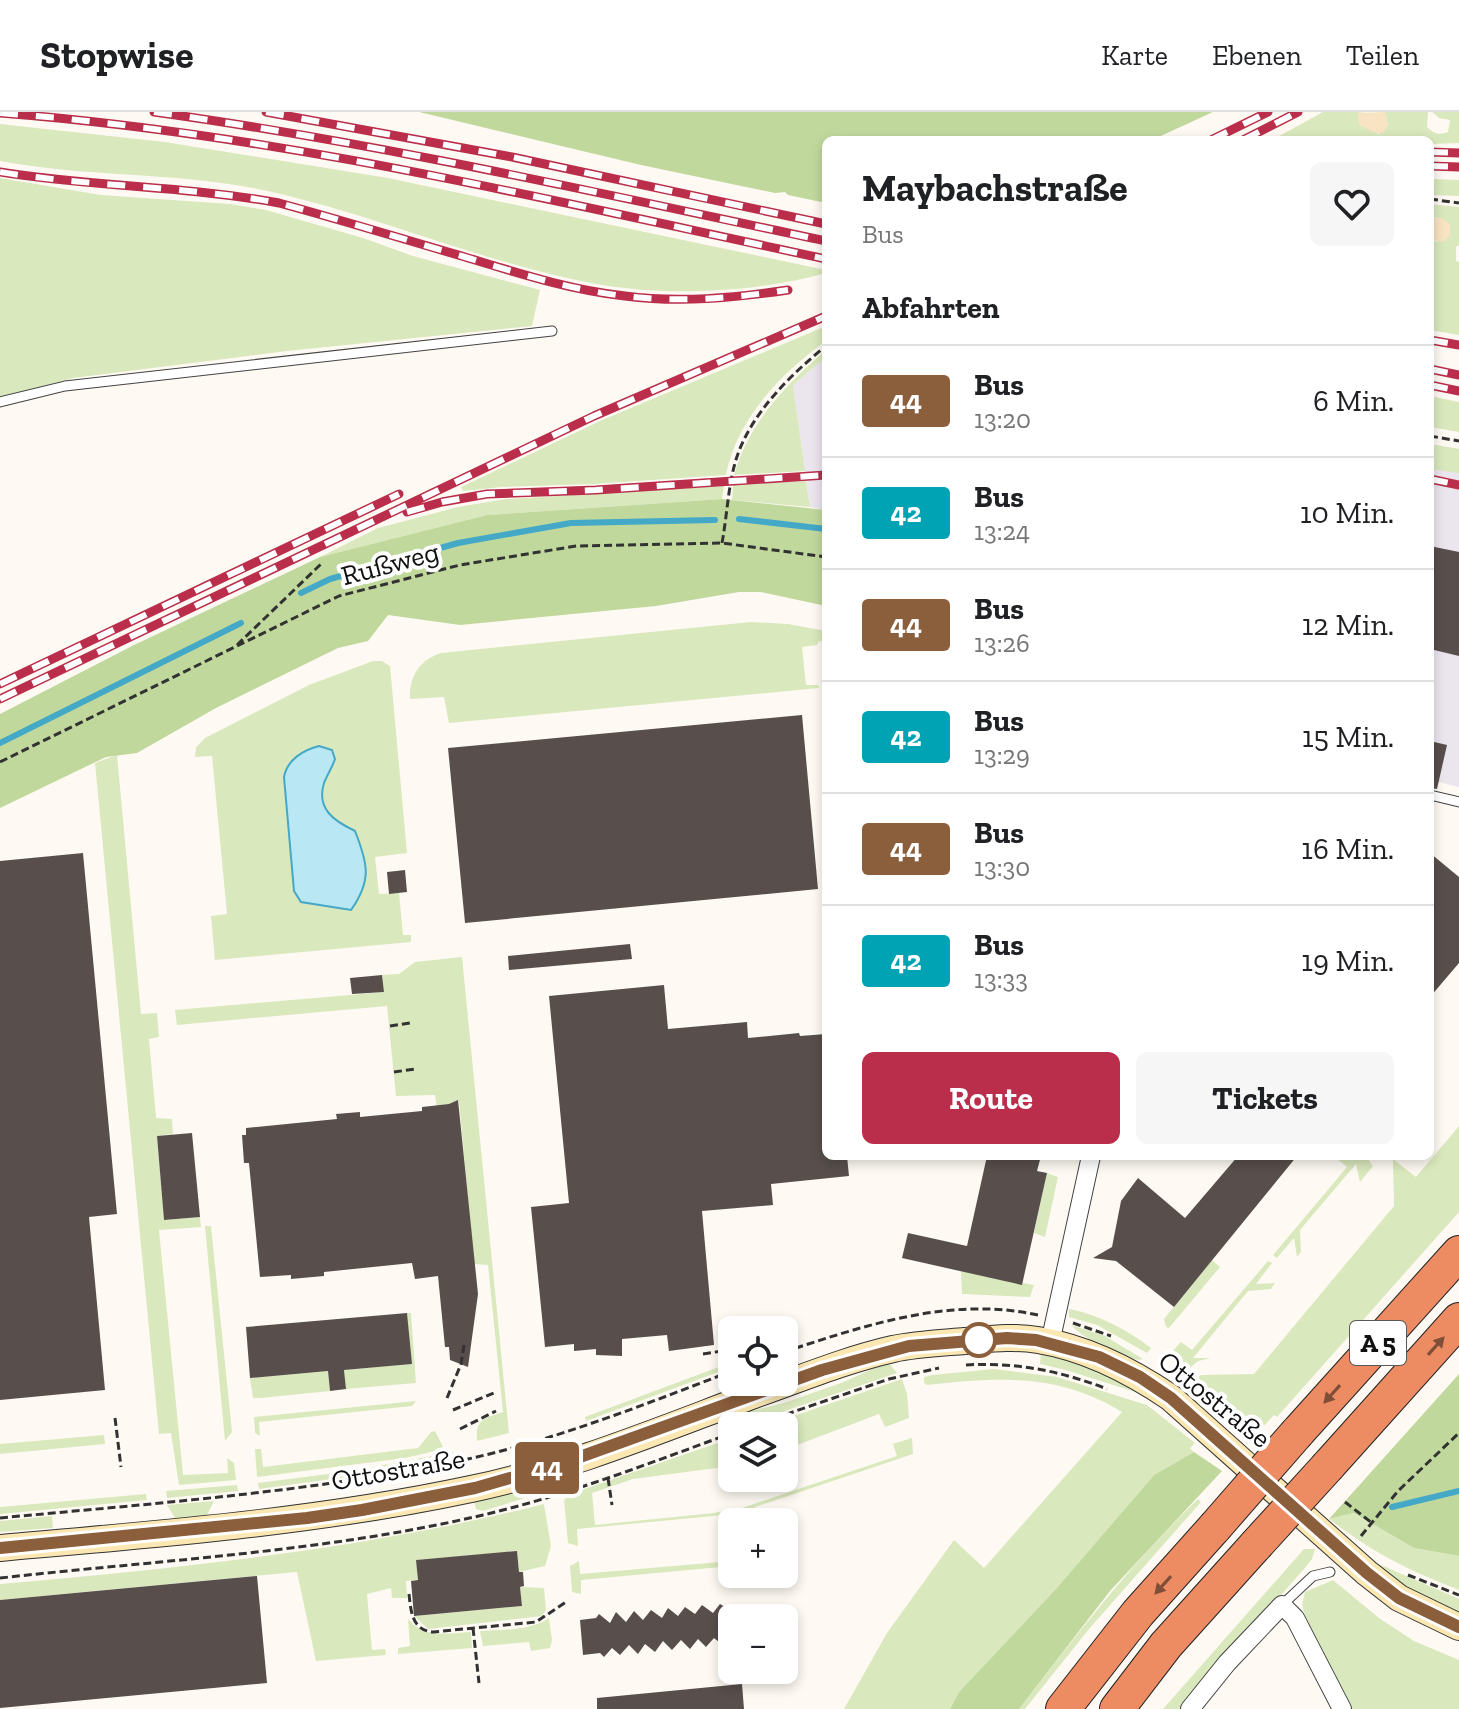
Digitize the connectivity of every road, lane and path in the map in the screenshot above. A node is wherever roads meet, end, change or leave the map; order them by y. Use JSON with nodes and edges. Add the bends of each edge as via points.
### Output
{"nodes":[{"id":1,"x":1434,"y":200,"type":"edge"},
{"id":2,"x":1459,"y":203,"type":"edge"},
{"id":3,"x":552,"y":331,"type":"dead end"},
{"id":4,"x":822,"y":349,"type":"edge"},
{"id":5,"x":0,"y":402,"type":"edge"},
{"id":6,"x":1434,"y":437,"type":"edge"},
{"id":7,"x":1459,"y":441,"type":"edge"},
{"id":8,"x":722,"y":543,"type":"junction"},
{"id":9,"x":822,"y":556,"type":"edge"},
{"id":10,"x":321,"y":564,"type":"dead end"},
{"id":11,"x":234,"y":647,"type":"junction"},
{"id":12,"x":0,"y":762,"type":"edge"},
{"id":13,"x":1434,"y":796,"type":"edge"},
{"id":14,"x":1459,"y":802,"type":"edge"},
{"id":15,"x":410,"y":1023,"type":"dead end"},
{"id":16,"x":390,"y":1026,"type":"dead end"},
{"id":17,"x":415,"y":1069,"type":"dead end"},
{"id":18,"x":394,"y":1072,"type":"dead end"},
{"id":19,"x":1090,"y":1160,"type":"edge"},
{"id":20,"x":1459,"y":1253,"type":"edge"},
{"id":21,"x":1459,"y":1320,"type":"edge"},
{"id":22,"x":1050,"y":1343,"type":"junction"},
{"id":23,"x":464,"y":1345,"type":"dead end"},
{"id":24,"x":718,"y":1352,"type":"edge"},
{"id":25,"x":703,"y":1354,"type":"dead end"},
{"id":26,"x":956,"y":1366,"type":"dead end"},
{"id":27,"x":945,"y":1367,"type":"dead end"},
{"id":28,"x":718,"y":1376,"type":"edge"},
{"id":29,"x":1106,"y":1388,"type":"dead end"},
{"id":30,"x":496,"y":1392,"type":"dead end"},
{"id":31,"x":447,"y":1398,"type":"dead end"},
{"id":32,"x":453,"y":1410,"type":"dead end"},
{"id":33,"x":496,"y":1411,"type":"dead end"},
{"id":34,"x":793,"y":1412,"type":"edge"},
{"id":35,"x":115,"y":1418,"type":"dead end"},
{"id":36,"x":460,"y":1429,"type":"dead end"},
{"id":37,"x":1459,"y":1433,"type":"edge"},
{"id":38,"x":121,"y":1467,"type":"dead end"},
{"id":39,"x":608,"y":1478,"type":"dead end"},
{"id":40,"x":1345,"y":1502,"type":"dead end"},
{"id":41,"x":612,"y":1505,"type":"dead end"},
{"id":42,"x":0,"y":1518,"type":"edge"},
{"id":43,"x":1372,"y":1523,"type":"junction"},
{"id":44,"x":1355,"y":1546,"type":"dead end"},
{"id":45,"x":0,"y":1548,"type":"edge"},
{"id":46,"x":1330,"y":1572,"type":"dead end"},
{"id":47,"x":409,"y":1594,"type":"dead end"},
{"id":48,"x":566,"y":1602,"type":"dead end"},
{"id":49,"x":1282,"y":1605,"type":"junction"},
{"id":50,"x":1459,"y":1627,"type":"edge"},
{"id":51,"x":473,"y":1628,"type":"junction"},
{"id":52,"x":479,"y":1683,"type":"dead end"},
{"id":53,"x":1063,"y":1709,"type":"edge"},
{"id":54,"x":1117,"y":1709,"type":"edge"},
{"id":55,"x":1190,"y":1709,"type":"edge"},
{"id":56,"x":1342,"y":1709,"type":"edge"}],
"edges":[{"from":1,"to":2,"type":"path"},
{"from":3,"to":5,"type":"lane","via":[[65,386]]},
{"from":4,"to":8,"type":"path","via":[[766,406],[742,443]]},
{"from":6,"to":7,"type":"path"},
{"from":8,"to":9,"type":"path","name":"Rußweg"},
{"from":8,"to":11,"type":"path","name":"Rußweg","via":[[576,546],[460,565],[339,596]]},
{"from":10,"to":11,"type":"path"},
{"from":11,"to":12,"type":"path","name":"Rußweg"},
{"from":13,"to":14,"type":"lane"},
{"from":15,"to":16,"type":"path"},
{"from":17,"to":18,"type":"path"},
{"from":19,"to":22,"type":"street"},
{"from":20,"to":53,"type":"highway","number":"A 5","one_way":true,"bridge":true,"via":[[1138,1613]]},
{"from":54,"to":21,"type":"highway","number":"A 5","one_way":true,"bridge":true,"via":[[1166,1645]]},
{"from":22,"to":45,"type":"main road","name":"Ottostraße","via":[[1007,1338],[894,1349],[557,1465],[461,1491],[307,1518]]},
{"from":22,"to":50,"type":"main road","name":"Ottostraße","via":[[1099,1357],[1171,1398],[1367,1573],[1399,1598]]},
{"from":23,"to":31,"type":"path"},
{"from":24,"to":25,"type":"path"},
{"from":26,"to":29,"type":"path","via":[[1033,1367]]},
{"from":27,"to":34,"type":"path","via":[[889,1379]]},
{"from":28,"to":42,"type":"path","via":[[528,1444],[459,1460],[249,1493]]},
{"from":30,"to":32,"type":"path"},
{"from":33,"to":36,"type":"path"},
{"from":35,"to":38,"type":"path"},
{"from":37,"to":43,"type":"path"},
{"from":39,"to":41,"type":"path"},
{"from":40,"to":43,"type":"path"},
{"from":43,"to":44,"type":"path"},
{"from":46,"to":49,"type":"lane","via":[[1313,1576]]},
{"from":47,"to":51,"type":"path","via":[[412,1619],[425,1631]]},
{"from":48,"to":51,"type":"path","via":[[536,1622]]},
{"from":49,"to":55,"type":"street"},
{"from":49,"to":56,"type":"street","via":[[1295,1618]]},
{"from":51,"to":52,"type":"path"}]}
